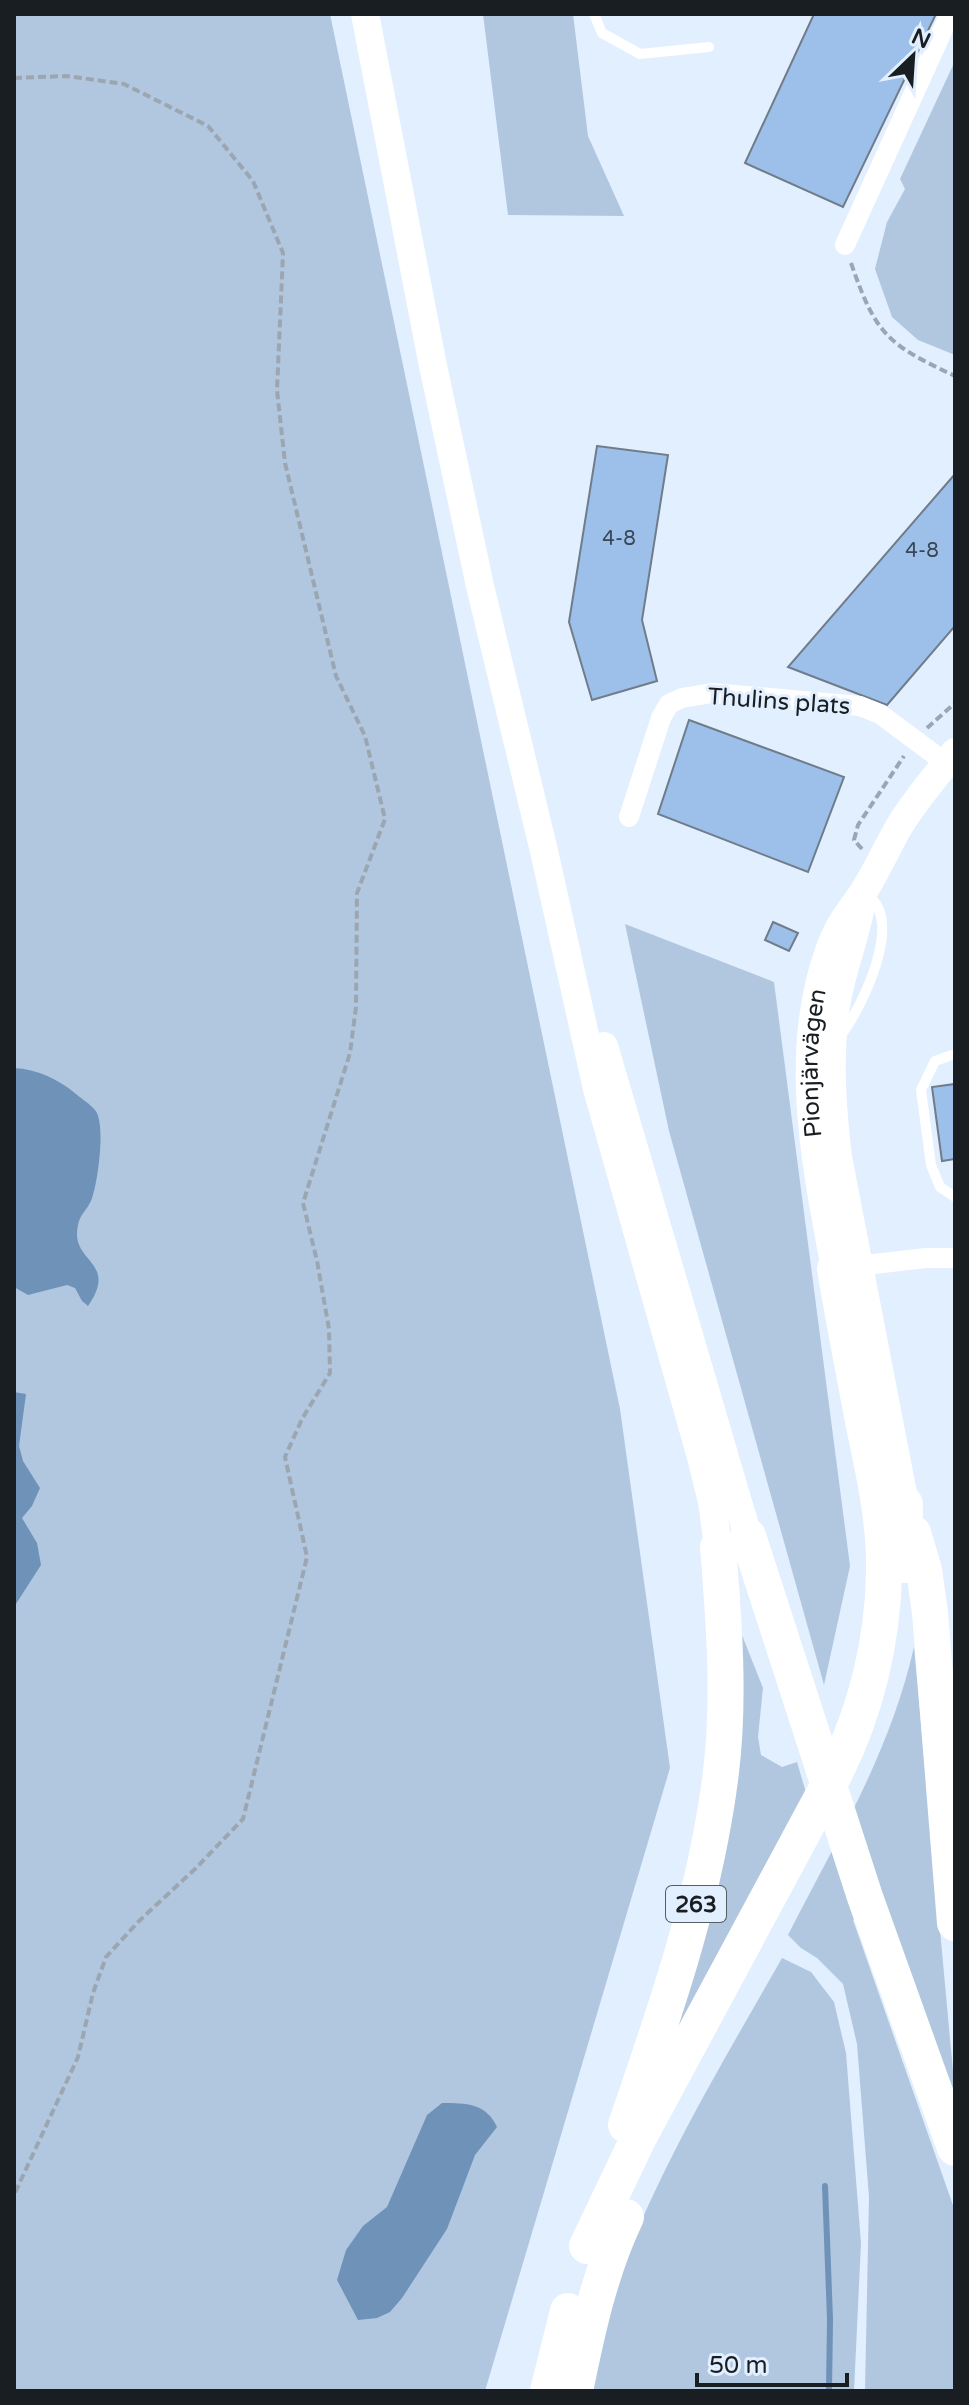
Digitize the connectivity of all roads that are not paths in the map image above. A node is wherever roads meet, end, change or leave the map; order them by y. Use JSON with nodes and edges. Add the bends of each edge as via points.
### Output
{"nodes":[{"id":1,"x":365,"y":14,"type":"edge"},
{"id":2,"x":594,"y":14,"type":"edge"},
{"id":3,"x":950,"y":14,"type":"edge"},
{"id":4,"x":709,"y":47,"type":"dead end"},
{"id":5,"x":845,"y":245,"type":"road end"},
{"id":6,"x":950,"y":758,"type":"edge"},
{"id":7,"x":629,"y":817,"type":"dead end"},
{"id":8,"x":863,"y":893,"type":"junction"},
{"id":9,"x":955,"y":1054,"type":"edge"},
{"id":10,"x":955,"y":1197,"type":"edge"},
{"id":11,"x":955,"y":1258,"type":"edge"},
{"id":12,"x":847,"y":1268,"type":"junction"},
{"id":13,"x":905,"y":1504,"type":"junction"},
{"id":14,"x":733,"y":1541,"type":"junction"},
{"id":15,"x":955,"y":1923,"type":"edge"},
{"id":16,"x":955,"y":2148,"type":"edge"},
{"id":17,"x":587,"y":2246,"type":"junction"},
{"id":18,"x":548,"y":2391,"type":"edge"},
{"id":19,"x":575,"y":2391,"type":"edge"}],
"edges":[{"from":1,"to":14,"type":"main road","number":"263","via":[[480,586],[597,1089],[712,1502]]},
{"from":2,"to":4,"type":"lane","via":[[602,33],[640,54]]},
{"from":3,"to":5,"type":"street"},
{"from":6,"to":7,"type":"street","name":"Thulins plats","via":[[860,706],[712,693],[682,698],[669,704],[661,718]]},
{"from":6,"to":8,"type":"main road","name":"Pionjärvägen","via":[[903,820]]},
{"from":8,"to":12,"type":"main road","name":"Pionjärvägen","via":[[837,1000],[833,1046],[833,1111]]},
{"from":8,"to":12,"type":"main road","name":"Pionjärvägen","via":[[844,915],[828,952],[813,1030],[810,1123]]},
{"from":9,"to":10,"type":"lane","via":[[935,1061],[921,1090],[931,1165],[940,1187]]},
{"from":11,"to":12,"type":"street"},
{"from":12,"to":13,"type":"main road","name":"Pionjärvägen"},
{"from":12,"to":17,"type":"highway","via":[[882,1536],[882,1601],[868,1686],[835,1773],[638,2139]]},
{"from":13,"to":15,"type":"highway","via":[[930,1613]]},
{"from":13,"to":19,"type":"highway","via":[[898,1634],[887,1696],[870,1746],[613,2244]]},
{"from":14,"to":16,"type":"highway","number":"263","via":[[805,1716]]},
{"from":14,"to":17,"type":"highway","number":"263","via":[[721,1770],[704,1876],[677,1975]]},
{"from":17,"to":18,"type":"highway","number":"263"}]}
